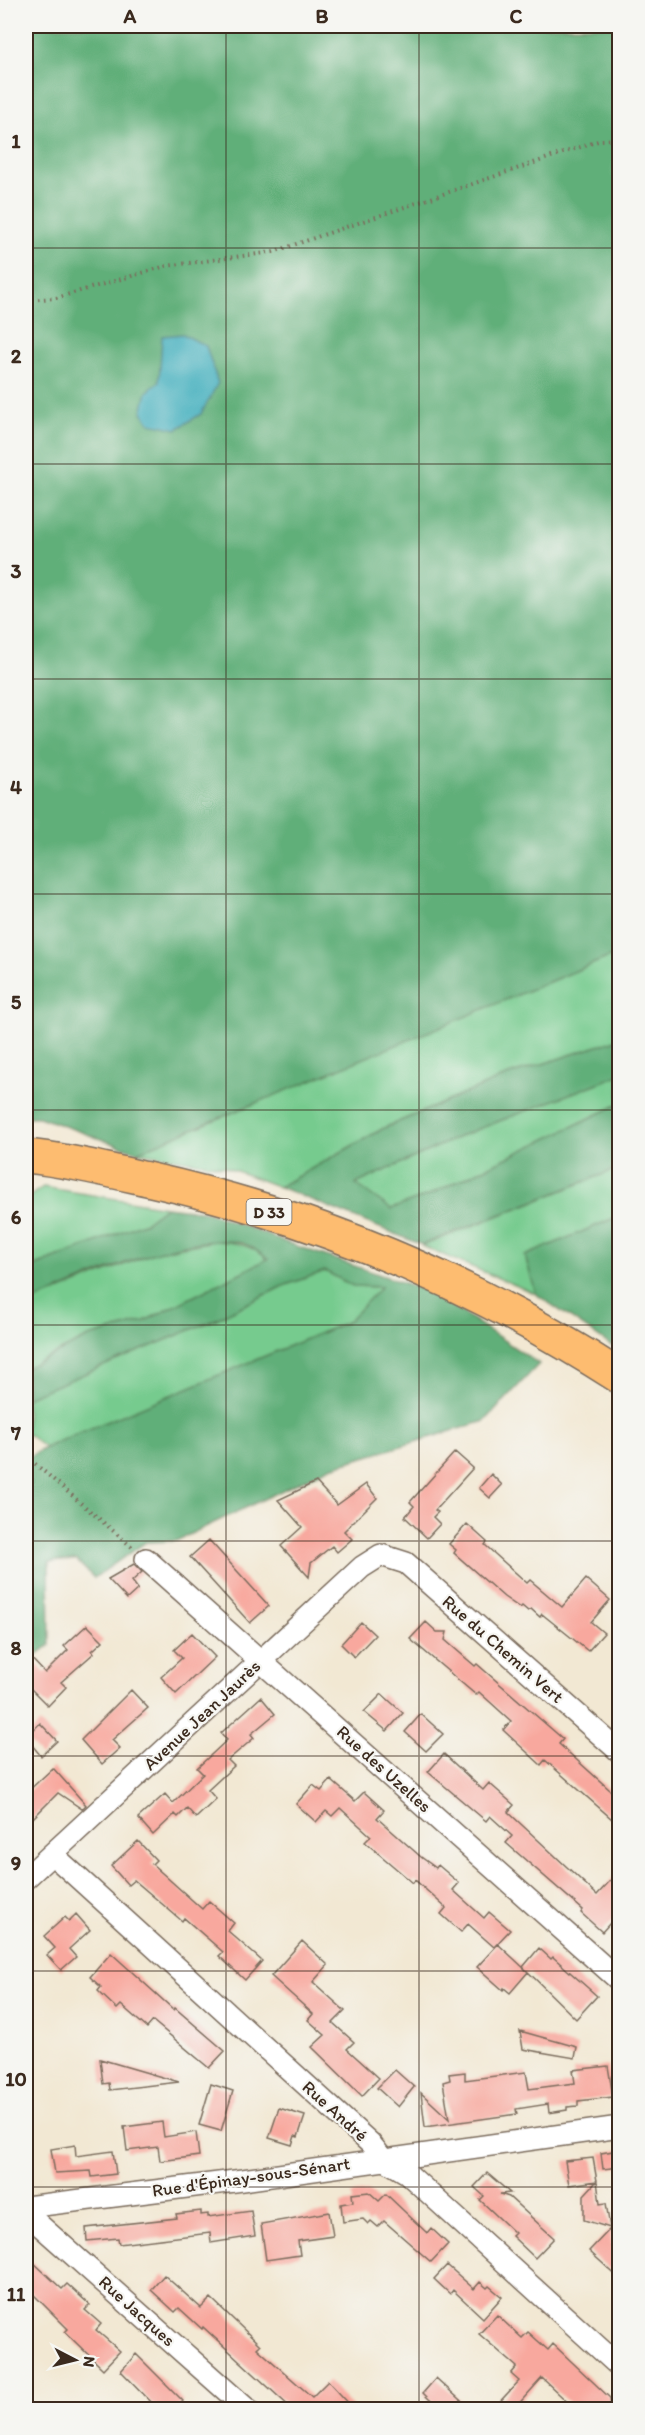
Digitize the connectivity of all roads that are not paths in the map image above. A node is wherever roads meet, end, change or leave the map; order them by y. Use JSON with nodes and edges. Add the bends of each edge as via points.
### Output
{"nodes":[{"id":1,"x":26,"y":1156,"type":"edge"},
{"id":2,"x":620,"y":1377,"type":"edge"},
{"id":3,"x":381,"y":1555,"type":"joint"},
{"id":4,"x":146,"y":1559,"type":"road end"},
{"id":5,"x":262,"y":1660,"type":"junction"},
{"id":6,"x":620,"y":1752,"type":"edge"},
{"id":7,"x":52,"y":1854,"type":"junction"},
{"id":8,"x":26,"y":1878,"type":"edge"},
{"id":9,"x":620,"y":1981,"type":"edge"},
{"id":10,"x":620,"y":2127,"type":"edge"},
{"id":11,"x":382,"y":2158,"type":"junction"},
{"id":12,"x":26,"y":2206,"type":"edge"},
{"id":13,"x":26,"y":2213,"type":"edge"},
{"id":14,"x":620,"y":2367,"type":"edge"},
{"id":15,"x":248,"y":2409,"type":"edge"}],
"edges":[{"from":1,"to":2,"type":"main road","number":"D 33","via":[[188,1188],[249,1204],[331,1233],[410,1263],[501,1307]]},
{"from":3,"to":5,"type":"street","name":"Avenue Jean Jaurès","via":[[362,1567]]},
{"from":3,"to":6,"type":"street","name":"Rue du Chemin Vert","via":[[406,1563]]},
{"from":4,"to":5,"type":"street","name":"Rue des Uzelles"},
{"from":5,"to":7,"type":"street","name":"Avenue Jean Jaurès"},
{"from":5,"to":9,"type":"street","name":"Rue des Uzelles"},
{"from":7,"to":8,"type":"street","name":"Avenue Jean Jaurès"},
{"from":7,"to":11,"type":"street","name":"Rue André"},
{"from":10,"to":11,"type":"street","name":"Rue d'Épinay-sous-Sénart"},
{"from":11,"to":12,"type":"street","name":"Rue d'Épinay-sous-Sénart","via":[[235,2181]]},
{"from":11,"to":14,"type":"street","name":"Rue André","via":[[407,2173]]},
{"from":13,"to":15,"type":"street","name":"Rue Jacques"}]}
